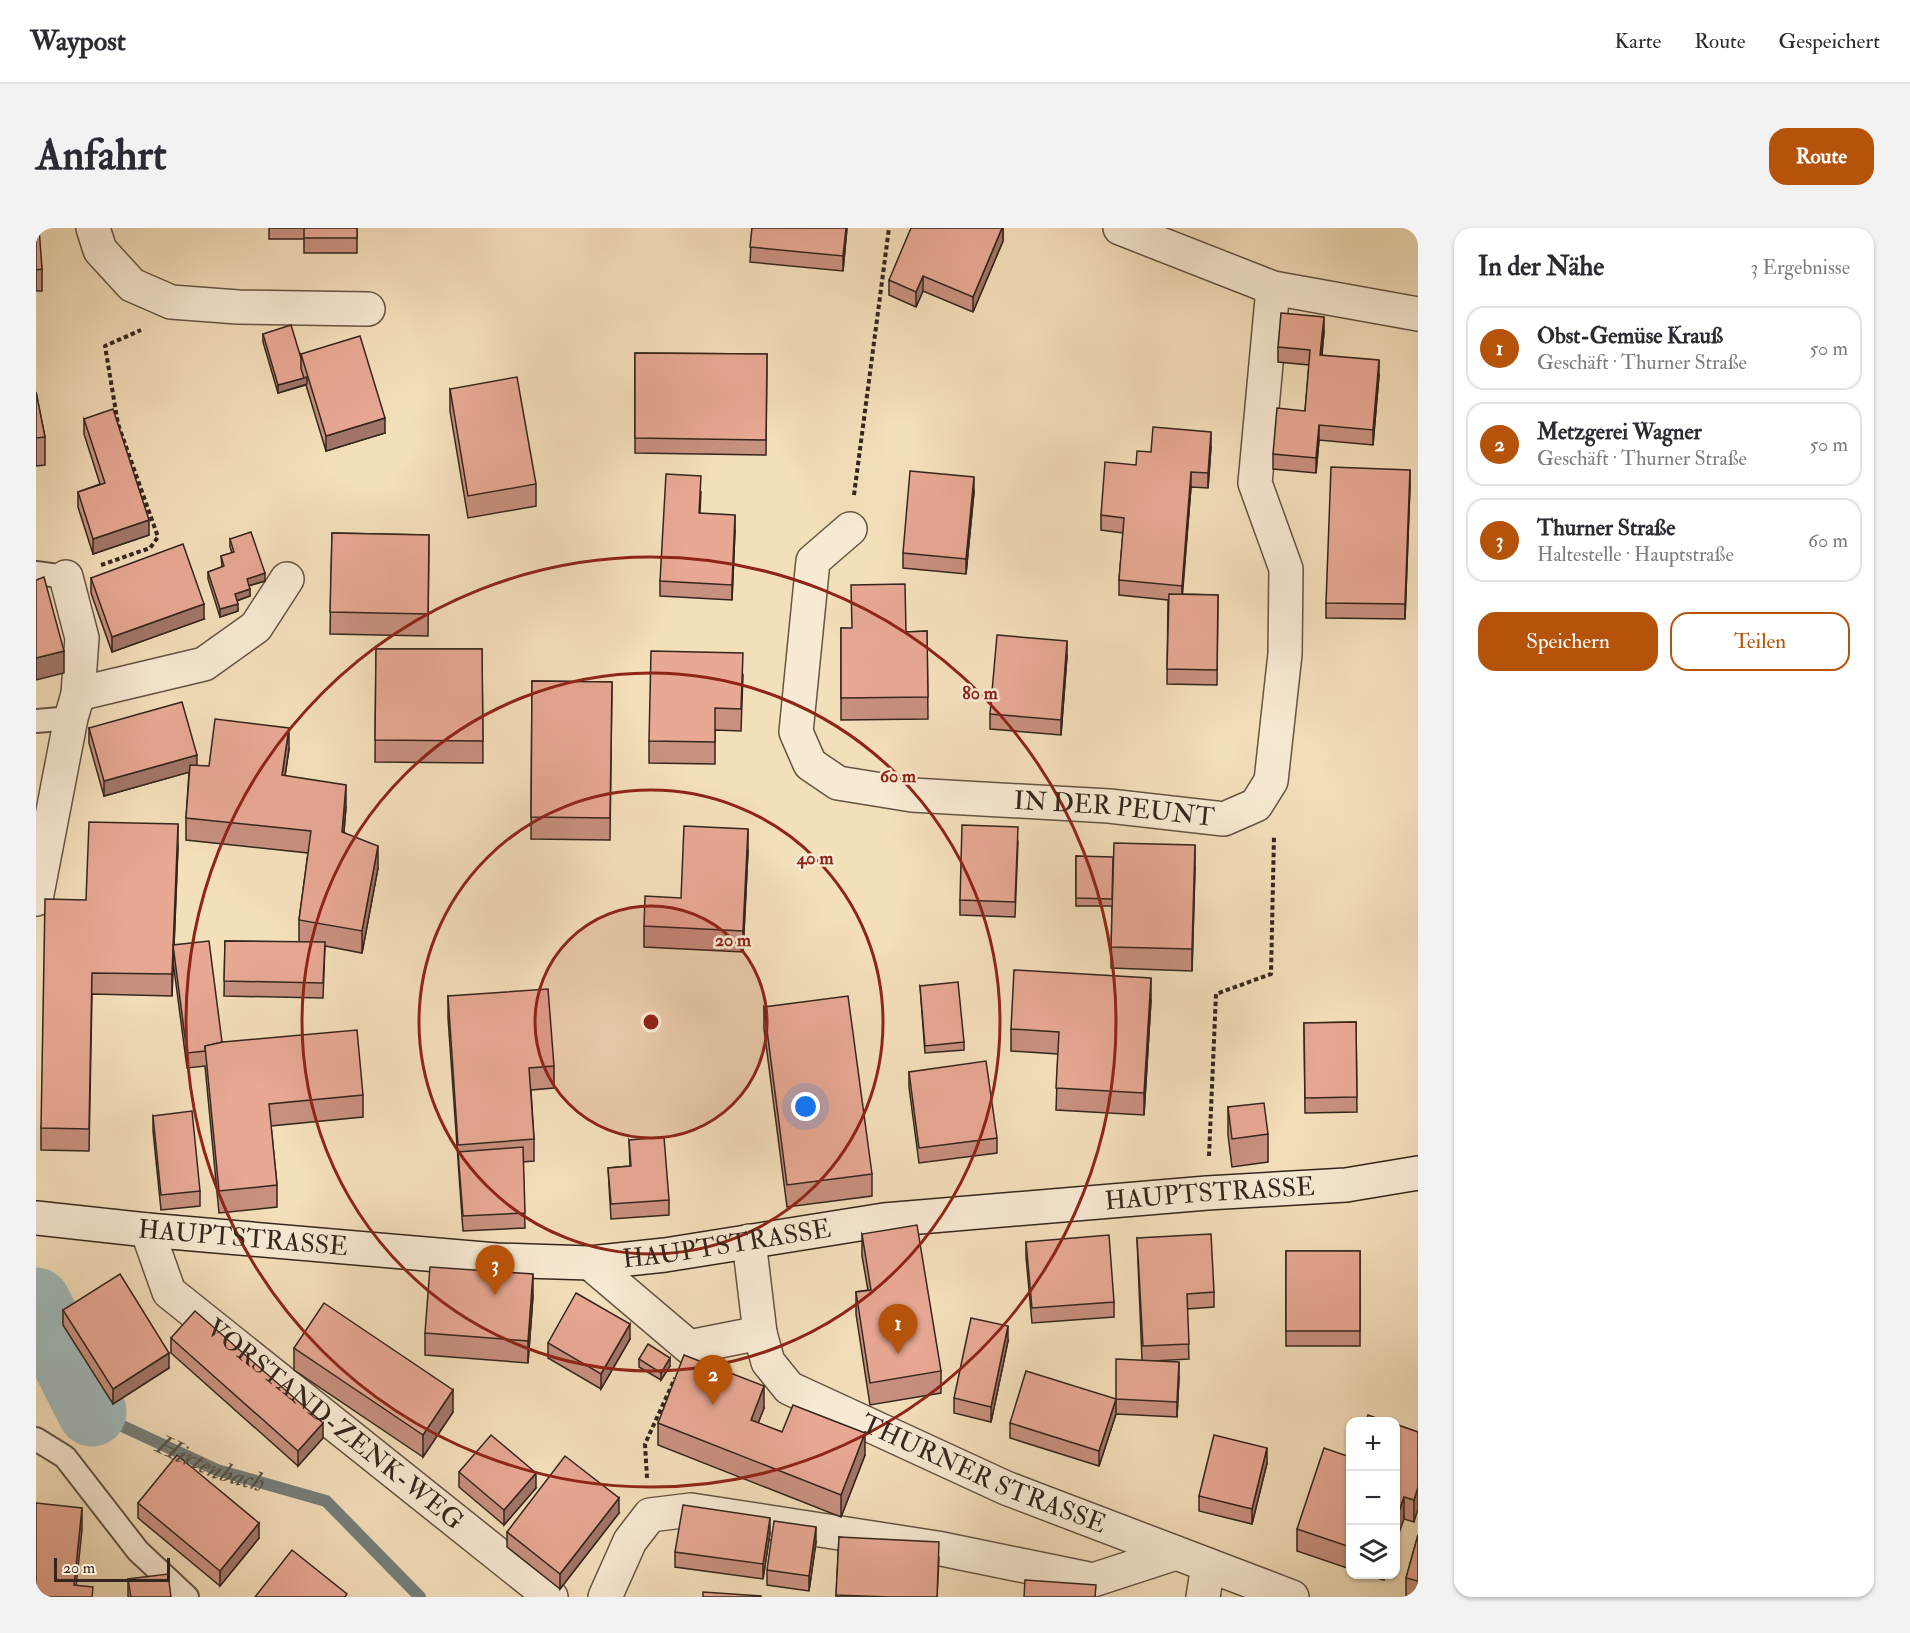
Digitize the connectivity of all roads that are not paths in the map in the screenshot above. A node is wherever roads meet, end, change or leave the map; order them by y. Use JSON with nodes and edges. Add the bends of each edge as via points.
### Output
{"nodes":[{"id":1,"x":93,"y":228,"type":"edge"},
{"id":2,"x":1119,"y":228,"type":"edge"},
{"id":3,"x":1273,"y":288,"type":"junction"},
{"id":4,"x":368,"y":309,"type":"dead end"},
{"id":5,"x":1418,"y":314,"type":"edge"},
{"id":6,"x":850,"y":529,"type":"road end"},
{"id":7,"x":51,"y":575,"type":"edge"},
{"id":8,"x":287,"y":579,"type":"dead end"},
{"id":9,"x":75,"y":706,"type":"junction"},
{"id":10,"x":36,"y":721,"type":"edge"},
{"id":11,"x":44,"y":807,"type":"edge"},
{"id":12,"x":36,"y":899,"type":"edge"},
{"id":13,"x":1418,"y":1173,"type":"edge"},
{"id":14,"x":36,"y":1218,"type":"edge"},
{"id":15,"x":147,"y":1230,"type":"junction"},
{"id":16,"x":749,"y":1241,"type":"junction"},
{"id":17,"x":590,"y":1263,"type":"junction"},
{"id":18,"x":760,"y":1333,"type":"junction"},
{"id":19,"x":36,"y":1439,"type":"edge"},
{"id":20,"x":1176,"y":1552,"type":"junction"},
{"id":21,"x":1208,"y":1565,"type":"junction"},
{"id":22,"x":187,"y":1597,"type":"edge"},
{"id":23,"x":551,"y":1597,"type":"edge"},
{"id":24,"x":605,"y":1597,"type":"edge"},
{"id":25,"x":1203,"y":1597,"type":"edge"},
{"id":26,"x":1292,"y":1597,"type":"edge"}],
"edges":[{"from":1,"to":4,"type":"street","via":[[100,250],[132,285],[171,302]]},
{"from":2,"to":3,"type":"street"},
{"from":3,"to":5,"type":"street"},
{"from":3,"to":6,"type":"street","name":"IN DER PEUNT","via":[[1255,483],[1286,569],[1285,654],[1271,781],[1256,805],[1224,819],[1109,806],[912,795],[838,783],[810,764],[796,732],[813,561]]},
{"from":7,"to":9,"type":"street","via":[[82,638]]},
{"from":8,"to":9,"type":"street","via":[[256,627],[204,664]]},
{"from":9,"to":10,"type":"lane"},
{"from":9,"to":11,"type":"street"},
{"from":11,"to":12,"type":"street"},
{"from":13,"to":16,"type":"street","name":"HAUPTSTRASSE","via":[[1346,1185],[884,1220]]},
{"from":14,"to":15,"type":"street","name":"HAUPTSTRASSE"},
{"from":15,"to":17,"type":"street","name":"HAUPTSTRASSE","via":[[496,1260]]},
{"from":15,"to":23,"type":"street","name":"VORSTAND-ZENK-WEG","via":[[169,1292]]},
{"from":16,"to":17,"type":"street","name":"HAUPTSTRASSE"},
{"from":16,"to":18,"type":"street","name":"THURNER STRASSE"},
{"from":17,"to":18,"type":"street","via":[[689,1347]]},
{"from":18,"to":20,"type":"street","name":"THURNER STRASSE","via":[[768,1362],[789,1388],[1006,1488]]},
{"from":19,"to":22,"type":"lane","via":[[65,1457],[138,1551]]},
{"from":20,"to":21,"type":"street","name":"THURNER STRASSE"},
{"from":20,"to":24,"type":"street","via":[[1093,1580],[937,1548],[691,1510],[650,1515],[630,1541]]},
{"from":21,"to":25,"type":"street"},
{"from":21,"to":26,"type":"street","name":"THURNER STRASSE"}]}
